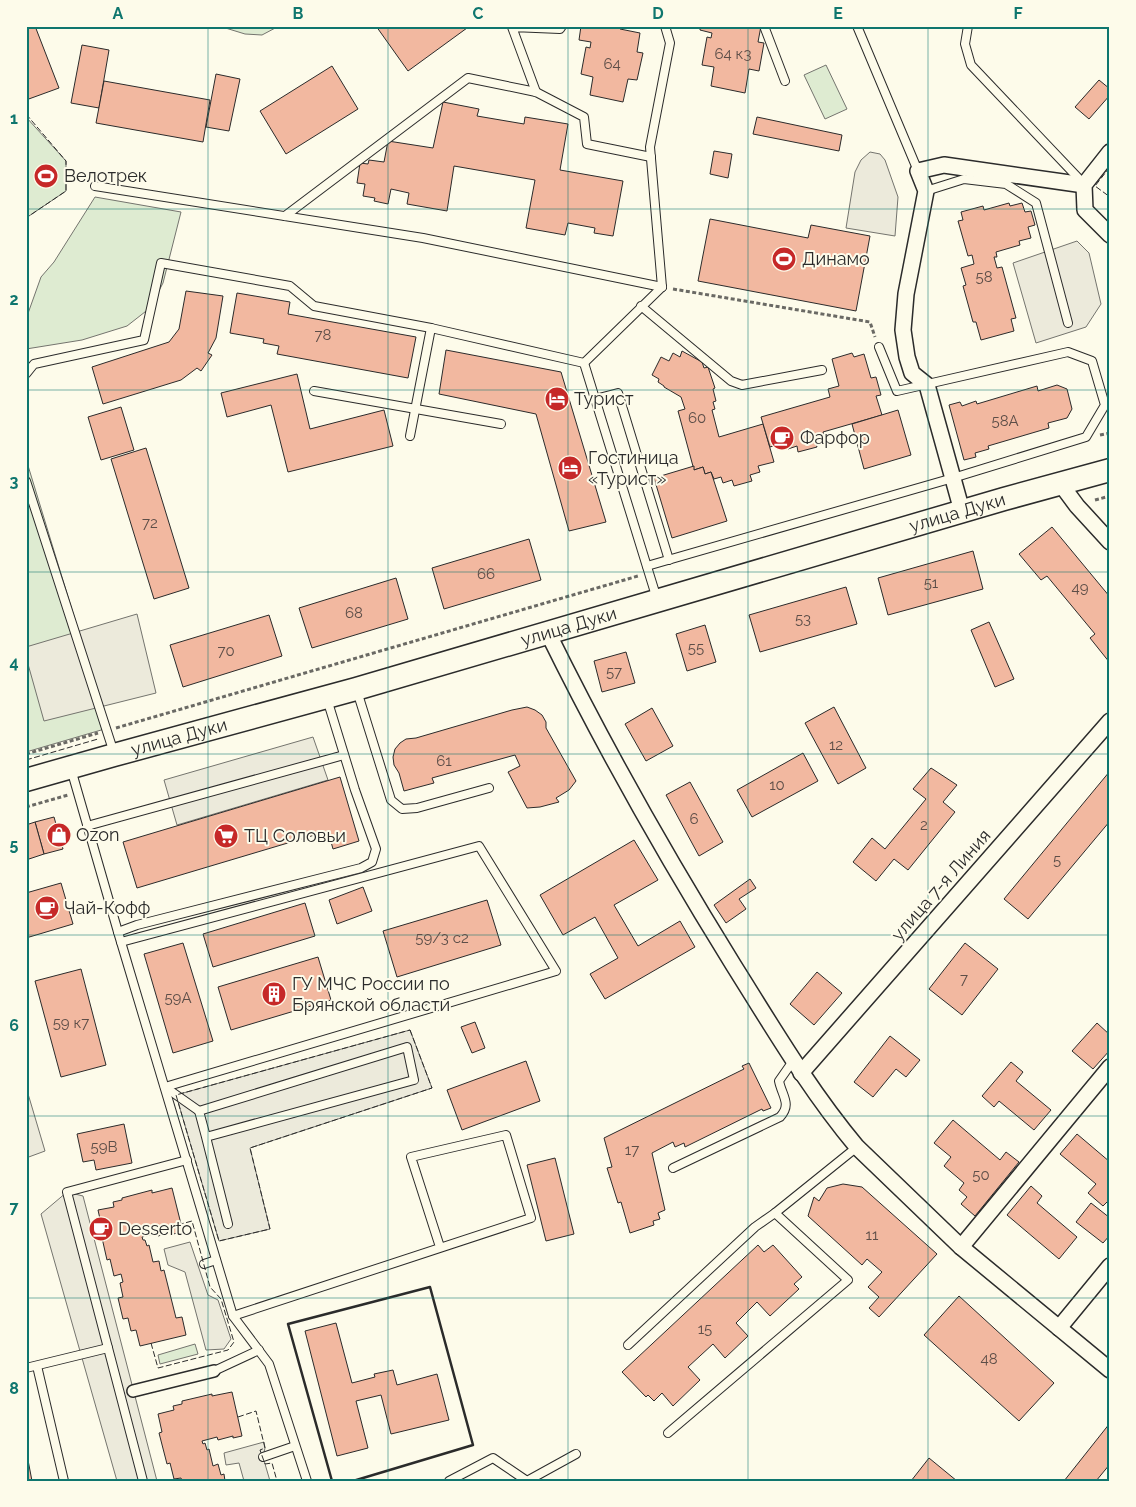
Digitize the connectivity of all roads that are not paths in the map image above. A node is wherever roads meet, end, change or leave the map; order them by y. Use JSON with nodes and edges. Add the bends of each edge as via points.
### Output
{"nodes":[{"id":1,"x":562,"y":26,"type":"edge"},
{"id":2,"x":665,"y":26,"type":"edge"},
{"id":3,"x":764,"y":26,"type":"edge"},
{"id":4,"x":857,"y":26,"type":"edge"},
{"id":5,"x":968,"y":26,"type":"edge"},
{"id":6,"x":511,"y":27,"type":"edge"},
{"id":7,"x":785,"y":81,"type":"dead end"},
{"id":8,"x":536,"y":92,"type":"junction"},
{"id":9,"x":1110,"y":152,"type":"edge"},
{"id":10,"x":651,"y":157,"type":"junction"},
{"id":11,"x":918,"y":170,"type":"junction"},
{"id":12,"x":1084,"y":185,"type":"junction"},
{"id":13,"x":95,"y":186,"type":"dead end"},
{"id":14,"x":926,"y":191,"type":"junction"},
{"id":15,"x":285,"y":216,"type":"junction"},
{"id":16,"x":1106,"y":228,"type":"edge"},
{"id":17,"x":662,"y":287,"type":"junction"},
{"id":18,"x":641,"y":306,"type":"junction"},
{"id":19,"x":1068,"y":323,"type":"dead end"},
{"id":20,"x":432,"y":328,"type":"junction"},
{"id":21,"x":879,"y":348,"type":"road end"},
{"id":22,"x":584,"y":363,"type":"junction"},
{"id":23,"x":822,"y":370,"type":"dead end"},
{"id":24,"x":26,"y":374,"type":"edge"},
{"id":25,"x":927,"y":384,"type":"junction"},
{"id":26,"x":314,"y":390,"type":"dead end"},
{"id":27,"x":595,"y":399,"type":"junction"},
{"id":28,"x":416,"y":408,"type":"junction"},
{"id":29,"x":501,"y":424,"type":"dead end"},
{"id":30,"x":410,"y":436,"type":"dead end"},
{"id":31,"x":1110,"y":470,"type":"edge"},
{"id":32,"x":953,"y":478,"type":"junction"},
{"id":33,"x":1060,"y":483,"type":"junction"},
{"id":34,"x":27,"y":485,"type":"edge"},
{"id":35,"x":962,"y":511,"type":"junction"},
{"id":36,"x":1110,"y":542,"type":"edge"},
{"id":37,"x":669,"y":560,"type":"junction"},
{"id":38,"x":648,"y":570,"type":"junction"},
{"id":39,"x":657,"y":601,"type":"junction"},
{"id":40,"x":548,"y":633,"type":"junction"},
{"id":41,"x":356,"y":689,"type":"junction"},
{"id":42,"x":326,"y":697,"type":"junction"},
{"id":43,"x":1110,"y":721,"type":"edge"},
{"id":44,"x":114,"y":755,"type":"junction"},
{"id":45,"x":344,"y":755,"type":"junction"},
{"id":46,"x":70,"y":767,"type":"junction"},
{"id":47,"x":26,"y":780,"type":"edge"},
{"id":48,"x":489,"y":788,"type":"dead end"},
{"id":49,"x":87,"y":826,"type":"junction"},
{"id":50,"x":118,"y":932,"type":"junction"},
{"id":51,"x":121,"y":942,"type":"junction"},
{"id":52,"x":797,"y":1067,"type":"junction"},
{"id":53,"x":1110,"y":1067,"type":"edge"},
{"id":54,"x":165,"y":1087,"type":"junction"},
{"id":55,"x":199,"y":1110,"type":"junction"},
{"id":56,"x":206,"y":1137,"type":"junction"},
{"id":57,"x":857,"y":1147,"type":"junction"},
{"id":58,"x":187,"y":1160,"type":"junction"},
{"id":59,"x":673,"y":1168,"type":"dead end"},
{"id":60,"x":775,"y":1213,"type":"junction"},
{"id":61,"x":228,"y":1224,"type":"dead end"},
{"id":62,"x":440,"y":1247,"type":"junction"},
{"id":63,"x":961,"y":1247,"type":"junction"},
{"id":64,"x":216,"y":1260,"type":"junction"},
{"id":65,"x":204,"y":1264,"type":"dead end"},
{"id":66,"x":1110,"y":1266,"type":"edge"},
{"id":67,"x":233,"y":1316,"type":"junction"},
{"id":68,"x":1058,"y":1328,"type":"junction"},
{"id":69,"x":628,"y":1344,"type":"dead end"},
{"id":70,"x":108,"y":1348,"type":"junction"},
{"id":71,"x":259,"y":1350,"type":"junction"},
{"id":72,"x":37,"y":1366,"type":"junction"},
{"id":73,"x":26,"y":1368,"type":"edge"},
{"id":74,"x":1110,"y":1370,"type":"edge"},
{"id":75,"x":214,"y":1371,"type":"joint"},
{"id":76,"x":133,"y":1391,"type":"dead end"},
{"id":77,"x":668,"y":1433,"type":"dead end"},
{"id":78,"x":295,"y":1446,"type":"junction"},
{"id":79,"x":576,"y":1454,"type":"dead end"},
{"id":80,"x":263,"y":1457,"type":"dead end"},
{"id":81,"x":64,"y":1481,"type":"edge"},
{"id":82,"x":143,"y":1481,"type":"edge"},
{"id":83,"x":307,"y":1481,"type":"edge"},
{"id":84,"x":449,"y":1481,"type":"edge"}],
"edges":[{"from":1,"to":6,"type":"lane","via":[[560,29]]},
{"from":2,"to":10,"type":"lane","via":[[670,43],[650,147]]},
{"from":3,"to":7,"type":"lane"},
{"from":4,"to":11,"type":"lane"},
{"from":5,"to":12,"type":"lane","via":[[965,44],[971,65]]},
{"from":6,"to":8,"type":"lane"},
{"from":8,"to":10,"type":"lane","via":[[584,118],[587,144]]},
{"from":8,"to":15,"type":"lane","via":[[468,78]]},
{"from":9,"to":12,"type":"street"},
{"from":10,"to":17,"type":"lane"},
{"from":11,"to":12,"type":"street","via":[[944,165]]},
{"from":11,"to":14,"type":"street"},
{"from":12,"to":16,"type":"street","via":[[1085,210]]},
{"from":13,"to":15,"type":"lane"},
{"from":14,"to":19,"type":"lane","via":[[964,180],[1006,184],[1036,203]]},
{"from":14,"to":25,"type":"street","via":[[906,294],[903,330],[912,374]]},
{"from":15,"to":17,"type":"lane","via":[[423,238]]},
{"from":17,"to":18,"type":"lane"},
{"from":18,"to":22,"type":"lane"},
{"from":18,"to":23,"type":"lane","via":[[731,381],[742,385]]},
{"from":20,"to":22,"type":"lane"},
{"from":20,"to":24,"type":"lane","via":[[314,306],[290,286],[161,263],[144,340],[34,364]]},
{"from":20,"to":28,"type":"lane"},
{"from":21,"to":25,"type":"lane","via":[[897,391]]},
{"from":22,"to":27,"type":"lane"},
{"from":25,"to":32,"type":"street"},
{"from":25,"to":32,"type":"lane","via":[[1068,352],[1092,361],[1105,405],[1086,437]]},
{"from":26,"to":28,"type":"lane"},
{"from":27,"to":37,"type":"lane","via":[[618,393]]},
{"from":27,"to":38,"type":"lane"},
{"from":28,"to":29,"type":"lane"},
{"from":28,"to":30,"type":"lane"},
{"from":31,"to":33,"type":"main road","name":"улица Дуки"},
{"from":32,"to":35,"type":"street"},
{"from":32,"to":37,"type":"lane"},
{"from":33,"to":35,"type":"main road","name":"улица Дуки"},
{"from":33,"to":36,"type":"street"},
{"from":34,"to":44,"type":"lane"},
{"from":35,"to":39,"type":"main road","name":"улица Дуки"},
{"from":37,"to":38,"type":"lane"},
{"from":38,"to":39,"type":"lane"},
{"from":39,"to":40,"type":"main road","name":"улица Дуки"},
{"from":40,"to":41,"type":"main road","name":"улица Дуки"},
{"from":40,"to":52,"type":"street","via":[[677,873]]},
{"from":41,"to":42,"type":"main road","name":"улица Дуки"},
{"from":41,"to":48,"type":"lane","via":[[391,800],[402,809],[417,808]]},
{"from":42,"to":44,"type":"main road","name":"улица Дуки"},
{"from":42,"to":45,"type":"lane"},
{"from":43,"to":52,"type":"street","name":"улица 7-я Линия"},
{"from":44,"to":46,"type":"main road","name":"улица Дуки"},
{"from":45,"to":49,"type":"lane"},
{"from":45,"to":50,"type":"lane","via":[[376,849],[372,862],[361,868]]},
{"from":46,"to":47,"type":"main road","name":"улица Дуки"},
{"from":46,"to":49,"type":"lane"},
{"from":49,"to":50,"type":"lane"},
{"from":50,"to":51,"type":"lane"},
{"from":51,"to":54,"type":"lane"},
{"from":51,"to":54,"type":"lane","via":[[479,846],[556,971]]},
{"from":52,"to":57,"type":"street"},
{"from":52,"to":59,"type":"lane","via":[[781,1075],[779,1081],[787,1105],[780,1117]]},
{"from":53,"to":63,"type":"street"},
{"from":54,"to":55,"type":"lane"},
{"from":54,"to":58,"type":"lane"},
{"from":55,"to":56,"type":"lane"},
{"from":55,"to":56,"type":"lane","via":[[407,1047],[414,1080]]},
{"from":56,"to":61,"type":"lane"},
{"from":57,"to":60,"type":"lane"},
{"from":57,"to":63,"type":"street"},
{"from":58,"to":64,"type":"lane"},
{"from":58,"to":70,"type":"lane","via":[[67,1192]]},
{"from":60,"to":69,"type":"lane","via":[[755,1227]]},
{"from":60,"to":77,"type":"lane","via":[[848,1280]]},
{"from":62,"to":62,"type":"lane","via":[[531,1218],[506,1135],[410,1157]]},
{"from":62,"to":67,"type":"lane"},
{"from":63,"to":68,"type":"street"},
{"from":64,"to":65,"type":"lane"},
{"from":64,"to":67,"type":"lane"},
{"from":66,"to":68,"type":"street"},
{"from":67,"to":71,"type":"lane"},
{"from":68,"to":74,"type":"street"},
{"from":70,"to":72,"type":"lane"},
{"from":70,"to":82,"type":"lane"},
{"from":71,"to":75,"type":"lane"},
{"from":71,"to":78,"type":"lane","via":[[269,1364]]},
{"from":72,"to":73,"type":"lane"},
{"from":72,"to":81,"type":"lane"},
{"from":75,"to":76,"type":"street"},
{"from":78,"to":80,"type":"lane"},
{"from":78,"to":83,"type":"lane"},
{"from":79,"to":84,"type":"lane","via":[[526,1481],[493,1458]]}]}
